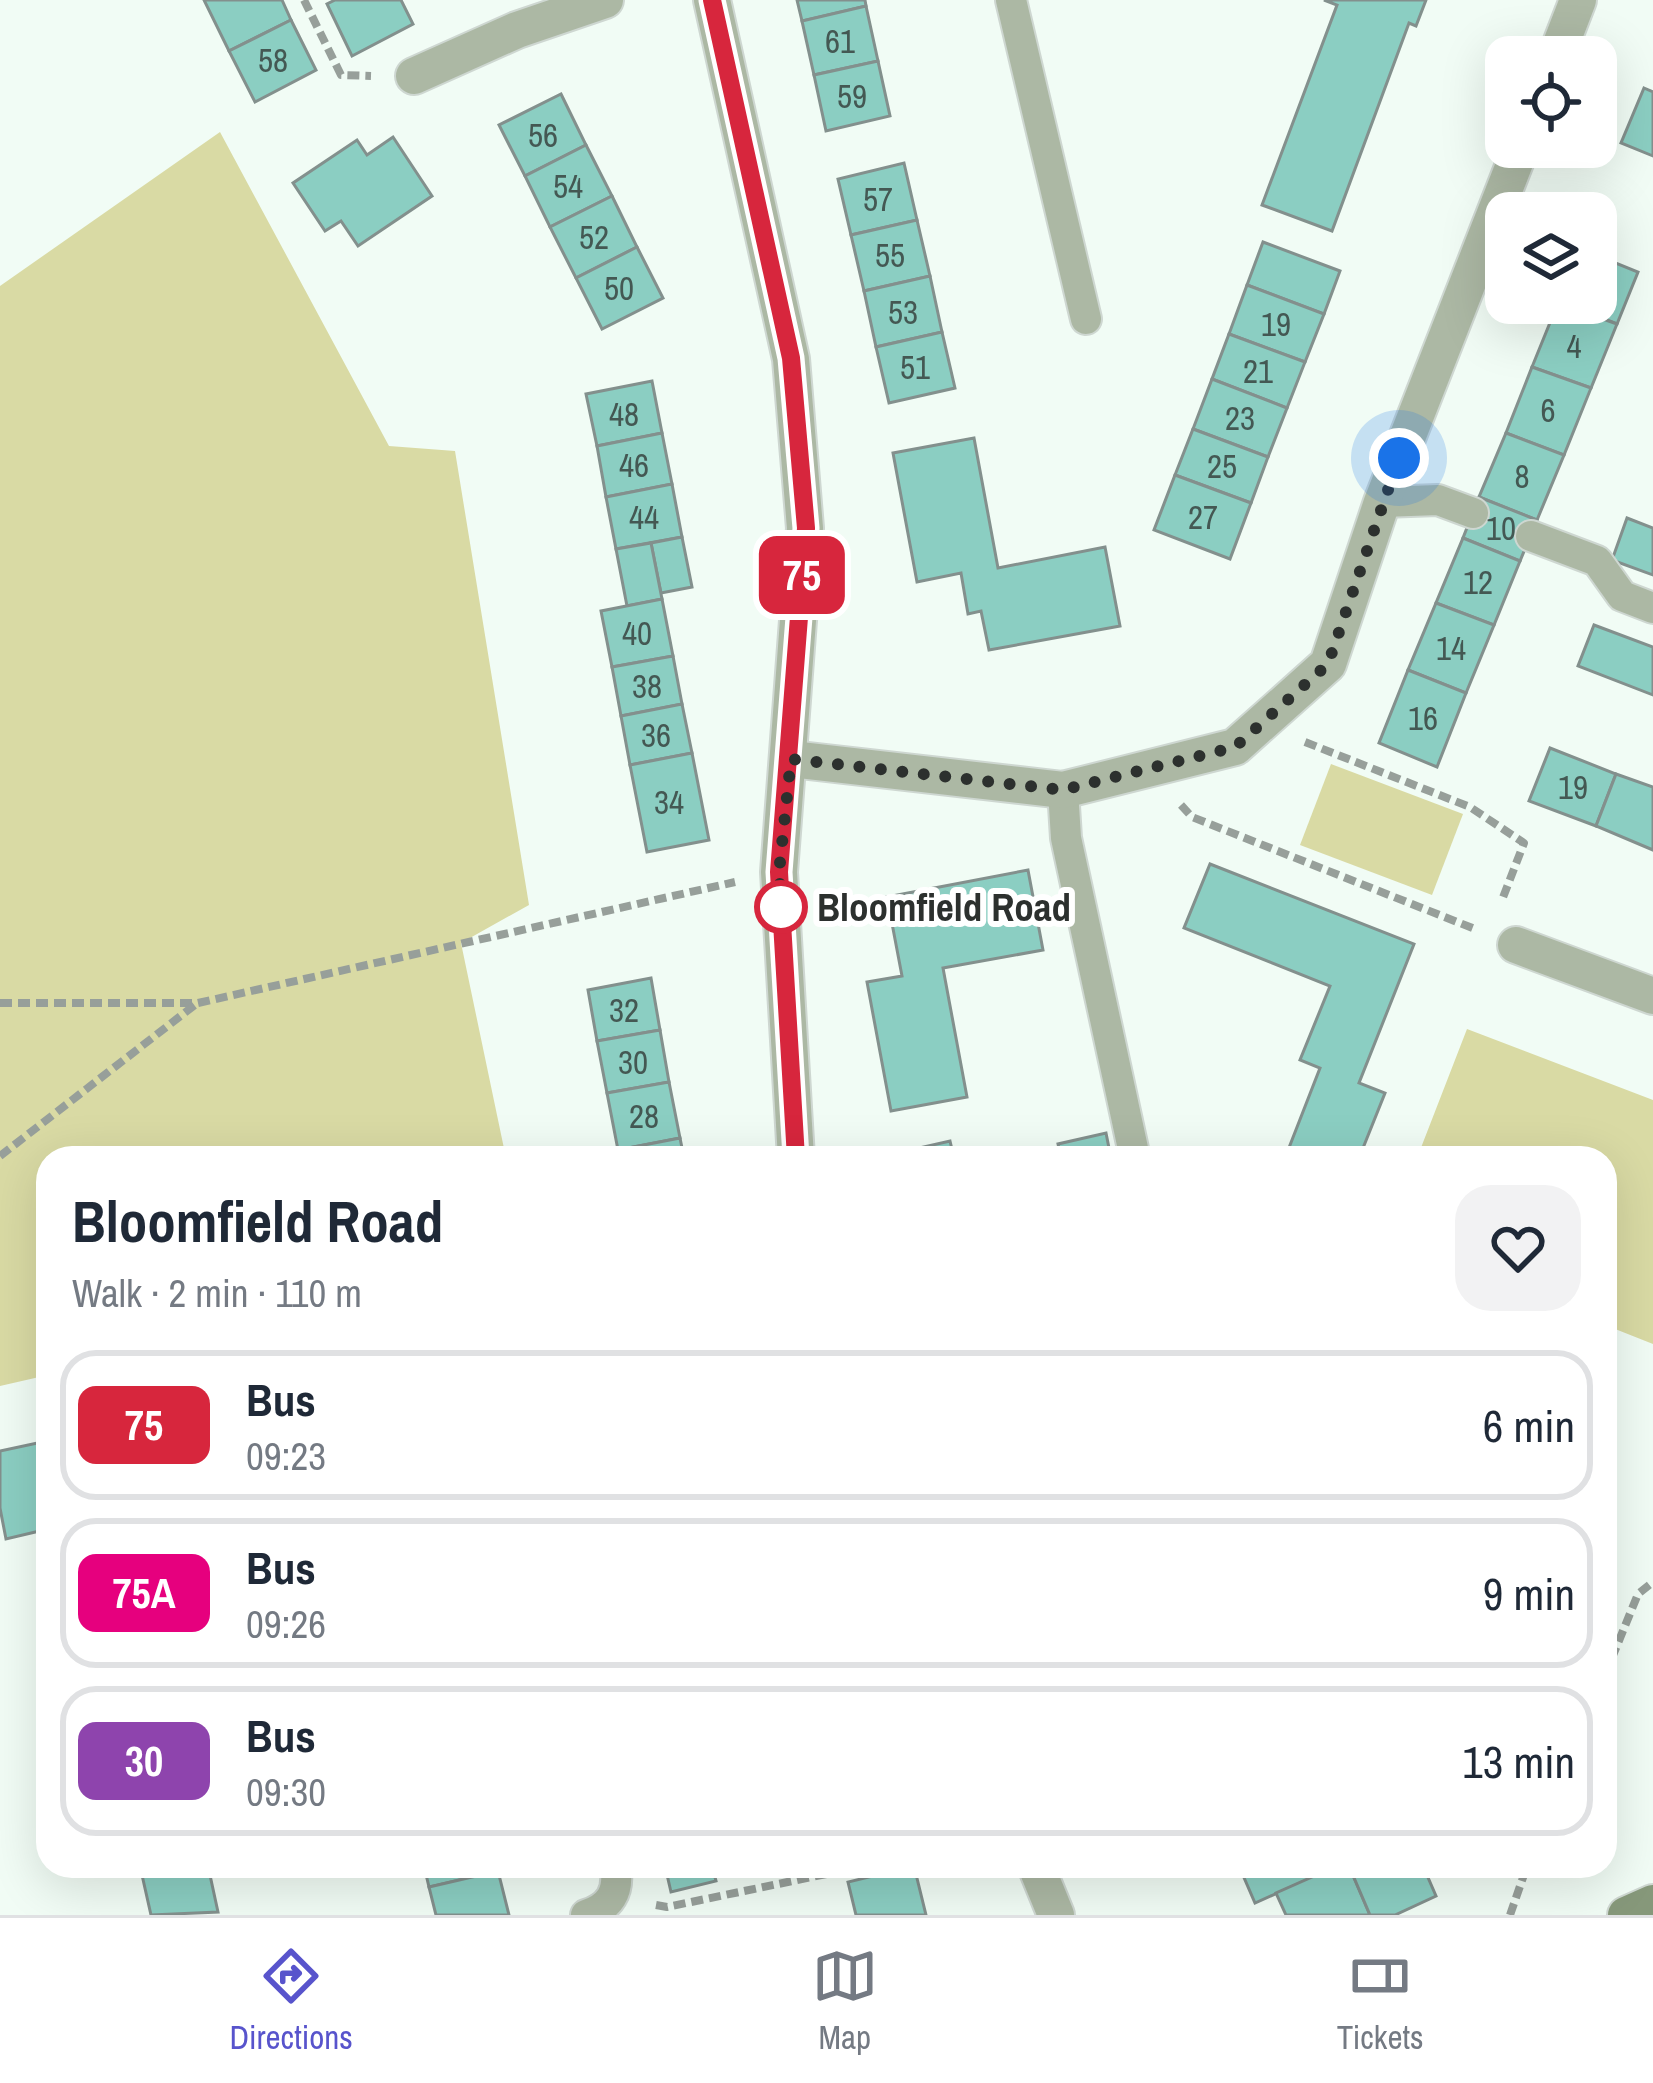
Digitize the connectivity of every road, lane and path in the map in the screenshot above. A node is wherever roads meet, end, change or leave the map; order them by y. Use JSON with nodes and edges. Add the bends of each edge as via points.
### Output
{"nodes":[{"id":1,"x":304,"y":0,"type":"edge"},
{"id":2,"x":604,"y":0,"type":"edge"},
{"id":3,"x":712,"y":0,"type":"edge"},
{"id":4,"x":1011,"y":0,"type":"edge"},
{"id":5,"x":1578,"y":0,"type":"edge"},
{"id":6,"x":1564,"y":36,"type":"edge"},
{"id":7,"x":414,"y":76,"type":"joint"},
{"id":8,"x":1513,"y":168,"type":"edge"},
{"id":9,"x":1086,"y":319,"type":"dead end"},
{"id":10,"x":1382,"y":502,"type":"junction"},
{"id":11,"x":1473,"y":513,"type":"dead end"},
{"id":12,"x":1531,"y":536,"type":"dead end"},
{"id":13,"x":1653,"y":608,"type":"edge"},
{"id":14,"x":1268,"y":718,"type":"junction"},
{"id":15,"x":791,"y":759,"type":"junction"},
{"id":16,"x":1148,"y":769,"type":"junction"},
{"id":17,"x":1063,"y":790,"type":"junction"},
{"id":18,"x":779,"y":872,"type":"junction"},
{"id":19,"x":1502,"y":940,"type":"junction"},
{"id":20,"x":1653,"y":996,"type":"edge"},
{"id":21,"x":0,"y":1003,"type":"edge"},
{"id":22,"x":198,"y":1003,"type":"junction"},
{"id":23,"x":795,"y":1146,"type":"edge"},
{"id":24,"x":1132,"y":1146,"type":"edge"},
{"id":25,"x":0,"y":1156,"type":"edge"},
{"id":26,"x":1653,"y":1582,"type":"edge"},
{"id":27,"x":1617,"y":1646,"type":"edge"},
{"id":28,"x":807,"y":1878,"type":"edge"},
{"id":29,"x":1041,"y":1878,"type":"edge"},
{"id":30,"x":1523,"y":1878,"type":"edge"},
{"id":31,"x":614,"y":1881,"type":"edge"},
{"id":32,"x":1653,"y":1904,"type":"edge"},
{"id":33,"x":586,"y":1915,"type":"edge"},
{"id":34,"x":1056,"y":1915,"type":"edge"},
{"id":35,"x":1510,"y":1915,"type":"edge"},
{"id":36,"x":1625,"y":1915,"type":"edge"}],
"edges":[{"from":1,"to":7,"type":"path","via":[[341,75]]},
{"from":2,"to":7,"type":"street"},
{"from":3,"to":15,"type":"street","via":[[791,358],[806,528]]},
{"from":4,"to":9,"type":"lane"},
{"from":5,"to":6,"type":"street"},
{"from":8,"to":10,"type":"street"},
{"from":10,"to":11,"type":"lane","via":[[1438,500]]},
{"from":10,"to":14,"type":"street","via":[[1328,664]]},
{"from":12,"to":13,"type":"lane","via":[[1598,561],[1622,596]]},
{"from":14,"to":16,"type":"street","via":[[1235,747]]},
{"from":14,"to":19,"type":"path","via":[[1291,737],[1470,808],[1524,843]]},
{"from":15,"to":17,"type":"street"},
{"from":15,"to":18,"type":"street"},
{"from":16,"to":17,"type":"street"},
{"from":16,"to":19,"type":"path","via":[[1192,818]]},
{"from":17,"to":24,"type":"lane","via":[[1066,838]]},
{"from":18,"to":22,"type":"path"},
{"from":18,"to":23,"type":"street"},
{"from":19,"to":20,"type":"street"},
{"from":21,"to":22,"type":"path"},
{"from":22,"to":25,"type":"path"},
{"from":26,"to":27,"type":"path","via":[[1638,1594]]},
{"from":28,"to":31,"type":"path","via":[[667,1907]]},
{"from":29,"to":34,"type":"street"},
{"from":30,"to":35,"type":"path"},
{"from":31,"to":33,"type":"lane","via":[[603,1909]]},
{"from":32,"to":36,"type":"main road"}]}
